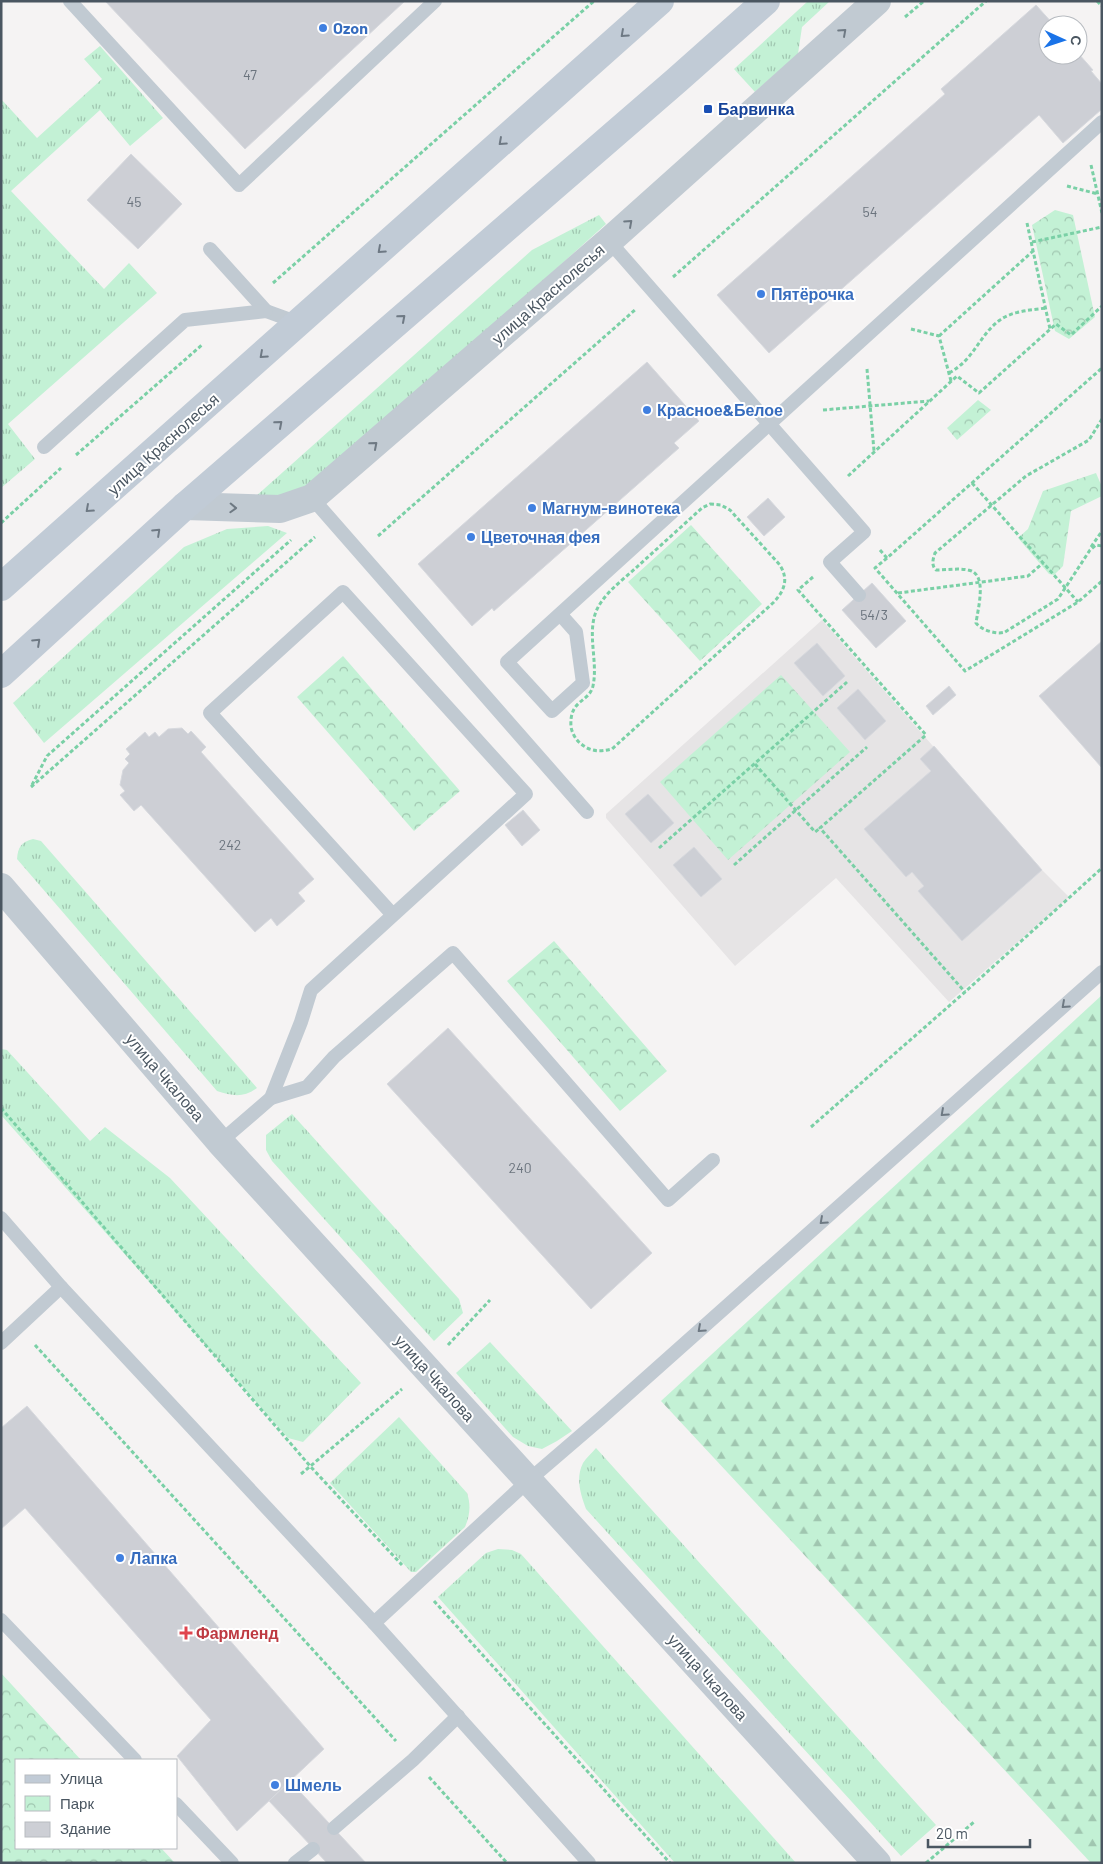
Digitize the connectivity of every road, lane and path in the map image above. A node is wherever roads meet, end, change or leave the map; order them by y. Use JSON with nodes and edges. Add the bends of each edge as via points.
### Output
{"nodes":[{"id":1,"x":70,"y":1,"type":"edge"},
{"id":2,"x":435,"y":1,"type":"edge"},
{"id":3,"x":594,"y":1,"type":"edge"},
{"id":4,"x":660,"y":1,"type":"edge"},
{"id":5,"x":766,"y":1,"type":"edge"},
{"id":6,"x":877,"y":1,"type":"edge"},
{"id":7,"x":1097,"y":1,"type":"edge"},
{"id":8,"x":1102,"y":6,"type":"edge"},
{"id":9,"x":1102,"y":122,"type":"edge"},
{"id":10,"x":1085,"y":137,"type":"junction"},
{"id":11,"x":1021,"y":196,"type":"junction"},
{"id":12,"x":1102,"y":213,"type":"edge"},
{"id":13,"x":1102,"y":227,"type":"edge"},
{"id":14,"x":609,"y":241,"type":"junction"},
{"id":15,"x":1031,"y":242,"type":"junction"},
{"id":16,"x":210,"y":249,"type":"dead end"},
{"id":17,"x":1033,"y":251,"type":"junction"},
{"id":18,"x":254,"y":299,"type":"junction"},
{"id":19,"x":1102,"y":306,"type":"edge"},
{"id":20,"x":1046,"y":308,"type":"junction"},
{"id":21,"x":266,"y":311,"type":"junction"},
{"id":22,"x":237,"y":314,"type":"junction"},
{"id":23,"x":299,"y":323,"type":"junction"},
{"id":24,"x":881,"y":323,"type":"junction"},
{"id":25,"x":1050,"y":329,"type":"junction"},
{"id":26,"x":939,"y":336,"type":"junction"},
{"id":27,"x":864,"y":338,"type":"junction"},
{"id":28,"x":1102,"y":368,"type":"edge"},
{"id":29,"x":949,"y":373,"type":"junction"},
{"id":30,"x":952,"y":382,"type":"junction"},
{"id":31,"x":930,"y":401,"type":"junction"},
{"id":32,"x":870,"y":406,"type":"junction"},
{"id":33,"x":780,"y":414,"type":"junction"},
{"id":34,"x":1102,"y":420,"type":"edge"},
{"id":35,"x":770,"y":424,"type":"junction"},
{"id":36,"x":44,"y":447,"type":"dead end"},
{"id":37,"x":874,"y":451,"type":"junction"},
{"id":38,"x":71,"y":459,"type":"dead end"},
{"id":39,"x":64,"y":466,"type":"dead end"},
{"id":40,"x":972,"y":483,"type":"junction"},
{"id":41,"x":829,"y":493,"type":"junction"},
{"id":42,"x":312,"y":498,"type":"junction"},
{"id":43,"x":991,"y":505,"type":"junction"},
{"id":44,"x":185,"y":506,"type":"junction"},
{"id":45,"x":702,"y":508,"type":"joint"},
{"id":46,"x":1,"y":523,"type":"edge"},
{"id":47,"x":1102,"y":531,"type":"edge"},
{"id":48,"x":864,"y":532,"type":"junction"},
{"id":49,"x":1102,"y":546,"type":"edge"},
{"id":50,"x":1090,"y":550,"type":"junction"},
{"id":51,"x":887,"y":558,"type":"junction"},
{"id":52,"x":830,"y":562,"type":"junction"},
{"id":53,"x":1043,"y":563,"type":"junction"},
{"id":54,"x":980,"y":582,"type":"junction"},
{"id":55,"x":1102,"y":582,"type":"edge"},
{"id":56,"x":1,"y":587,"type":"edge"},
{"id":57,"x":1065,"y":588,"type":"junction"},
{"id":58,"x":898,"y":593,"type":"junction"},
{"id":59,"x":859,"y":595,"type":"dead end"},
{"id":60,"x":1078,"y":602,"type":"junction"},
{"id":61,"x":560,"y":614,"type":"junction"},
{"id":62,"x":1,"y":674,"type":"edge"},
{"id":63,"x":847,"y":682,"type":"dead end"},
{"id":64,"x":867,"y":747,"type":"dead end"},
{"id":65,"x":46,"y":756,"type":"dead end"},
{"id":66,"x":755,"y":764,"type":"junction"},
{"id":67,"x":31,"y":787,"type":"dead end"},
{"id":68,"x":796,"y":810,"type":"junction"},
{"id":69,"x":587,"y":812,"type":"dead end"},
{"id":70,"x":820,"y":828,"type":"junction"},
{"id":71,"x":659,"y":848,"type":"dead end"},
{"id":72,"x":734,"y":864,"type":"dead end"},
{"id":73,"x":1102,"y":868,"type":"edge"},
{"id":74,"x":1,"y":887,"type":"edge"},
{"id":75,"x":393,"y":915,"type":"junction"},
{"id":76,"x":1102,"y":972,"type":"edge"},
{"id":77,"x":965,"y":992,"type":"junction"},
{"id":78,"x":271,"y":1098,"type":"junction"},
{"id":79,"x":1,"y":1108,"type":"edge"},
{"id":80,"x":811,"y":1127,"type":"dead end"},
{"id":81,"x":220,"y":1142,"type":"junction"},
{"id":82,"x":713,"y":1160,"type":"dead end"},
{"id":83,"x":1,"y":1218,"type":"edge"},
{"id":84,"x":61,"y":1287,"type":"junction"},
{"id":85,"x":490,"y":1300,"type":"dead end"},
{"id":86,"x":18,"y":1327,"type":"junction"},
{"id":87,"x":1,"y":1343,"type":"edge"},
{"id":88,"x":426,"y":1369,"type":"junction"},
{"id":89,"x":310,"y":1466,"type":"junction"},
{"id":90,"x":301,"y":1474,"type":"dead end"},
{"id":91,"x":529,"y":1480,"type":"junction"},
{"id":92,"x":418,"y":1583,"type":"junction"},
{"id":93,"x":1,"y":1620,"type":"edge"},
{"id":94,"x":374,"y":1623,"type":"junction"},
{"id":95,"x":458,"y":1716,"type":"junction"},
{"id":96,"x":134,"y":1759,"type":"edge"},
{"id":97,"x":414,"y":1760,"type":"junction"},
{"id":98,"x":178,"y":1806,"type":"edge"},
{"id":99,"x":974,"y":1822,"type":"dead end"},
{"id":100,"x":334,"y":1828,"type":"dead end"},
{"id":101,"x":313,"y":1848,"type":"dead end"},
{"id":102,"x":232,"y":1863,"type":"edge"},
{"id":103,"x":295,"y":1863,"type":"edge"},
{"id":104,"x":507,"y":1863,"type":"edge"},
{"id":105,"x":589,"y":1863,"type":"edge"},
{"id":106,"x":670,"y":1863,"type":"edge"},
{"id":107,"x":877,"y":1863,"type":"edge"},
{"id":108,"x":926,"y":1863,"type":"edge"}],
"edges":[{"from":1,"to":2,"type":"lane","via":[[239,185]]},
{"from":3,"to":18,"type":"path"},
{"from":4,"to":23,"type":"street","name":"улица Краснолесья","one_way":true},
{"from":44,"to":5,"type":"street","one_way":true},
{"from":14,"to":6,"type":"street","name":"улица Краснолесья","one_way":true},
{"from":7,"to":8,"type":"path"},
{"from":9,"to":10,"type":"lane"},
{"from":10,"to":11,"type":"lane"},
{"from":10,"to":12,"type":"path"},
{"from":11,"to":15,"type":"path"},
{"from":11,"to":24,"type":"lane"},
{"from":13,"to":15,"type":"path"},
{"from":14,"to":35,"type":"lane"},
{"from":42,"to":14,"type":"street","name":"улица Краснолесья","one_way":true},
{"from":15,"to":17,"type":"path"},
{"from":16,"to":18,"type":"lane"},
{"from":17,"to":20,"type":"path"},
{"from":17,"to":26,"type":"path"},
{"from":18,"to":21,"type":"lane"},
{"from":19,"to":25,"type":"path","via":[[1071,335],[1056,324]]},
{"from":20,"to":25,"type":"path"},
{"from":20,"to":29,"type":"path","via":[[1015,313],[1001,319],[960,368]]},
{"from":21,"to":22,"type":"lane"},
{"from":21,"to":23,"type":"lane"},
{"from":22,"to":36,"type":"lane","via":[[185,320]]},
{"from":22,"to":38,"type":"path"},
{"from":23,"to":56,"type":"street","name":"улица Краснолесья","one_way":true},
{"from":24,"to":26,"type":"path"},
{"from":24,"to":27,"type":"lane"},
{"from":25,"to":30,"type":"path","via":[[979,393],[957,376]]},
{"from":26,"to":29,"type":"path"},
{"from":27,"to":32,"type":"path"},
{"from":27,"to":33,"type":"lane"},
{"from":28,"to":40,"type":"path"},
{"from":29,"to":30,"type":"path"},
{"from":30,"to":31,"type":"path"},
{"from":31,"to":32,"type":"path"},
{"from":31,"to":37,"type":"path"},
{"from":32,"to":33,"type":"path"},
{"from":32,"to":37,"type":"path"},
{"from":33,"to":35,"type":"lane"},
{"from":34,"to":43,"type":"path","via":[[1089,440],[1026,476]]},
{"from":35,"to":41,"type":"lane"},
{"from":35,"to":61,"type":"lane"},
{"from":37,"to":41,"type":"path"},
{"from":39,"to":46,"type":"path"},
{"from":40,"to":43,"type":"path"},
{"from":40,"to":51,"type":"path"},
{"from":41,"to":48,"type":"lane"},
{"from":44,"to":42,"type":"street","name":"улица Краснолесья","one_way":true,"via":[[280,509]]},
{"from":42,"to":69,"type":"lane"},
{"from":43,"to":53,"type":"path"},
{"from":43,"to":54,"type":"path","via":[[935,553],[932,560],[936,570],[969,570],[975,572]]},
{"from":62,"to":44,"type":"street","one_way":true},
{"from":45,"to":45,"type":"path","via":[[609,593],[596,611],[593,686],[575,707],[571,719],[572,731],[578,742],[588,749],[600,752],[612,749],[774,602],[783,590],[785,580],[780,566],[730,510],[718,504]]},
{"from":47,"to":50,"type":"path"},
{"from":48,"to":51,"type":"path"},
{"from":48,"to":52,"type":"lane"},
{"from":49,"to":50,"type":"path"},
{"from":50,"to":57,"type":"path"},
{"from":51,"to":58,"type":"path","via":[[875,568]]},
{"from":52,"to":59,"type":"lane"},
{"from":52,"to":70,"type":"path","via":[[798,590],[926,735]]},
{"from":53,"to":54,"type":"path","via":[[1028,576]]},
{"from":53,"to":57,"type":"path"},
{"from":54,"to":57,"type":"path","via":[[976,622],[1000,634],[1054,602]]},
{"from":54,"to":58,"type":"path"},
{"from":55,"to":60,"type":"path"},
{"from":57,"to":60,"type":"path"},
{"from":58,"to":60,"type":"path","via":[[965,671]]},
{"from":61,"to":61,"type":"lane","via":[[507,662],[552,711],[583,683],[576,632]]},
{"from":63,"to":66,"type":"path"},
{"from":64,"to":68,"type":"path"},
{"from":65,"to":67,"type":"path"},
{"from":66,"to":68,"type":"path"},
{"from":66,"to":71,"type":"path"},
{"from":68,"to":70,"type":"path","via":[[815,832]]},
{"from":68,"to":72,"type":"path"},
{"from":70,"to":77,"type":"path"},
{"from":73,"to":77,"type":"path"},
{"from":74,"to":81,"type":"street","name":"улица Чкалова"},
{"from":75,"to":75,"type":"lane","via":[[526,794],[343,592],[210,713]]},
{"from":75,"to":78,"type":"lane","via":[[310,990]]},
{"from":76,"to":91,"type":"lane","one_way":true},
{"from":77,"to":80,"type":"path"},
{"from":78,"to":81,"type":"lane"},
{"from":78,"to":82,"type":"lane","via":[[307,1088],[334,1057],[454,953],[668,1200]]},
{"from":79,"to":89,"type":"path"},
{"from":81,"to":88,"type":"street","name":"улица Чкалова"},
{"from":83,"to":84,"type":"lane"},
{"from":84,"to":86,"type":"lane"},
{"from":84,"to":94,"type":"lane"},
{"from":85,"to":88,"type":"path"},
{"from":86,"to":87,"type":"lane"},
{"from":86,"to":97,"type":"path"},
{"from":88,"to":89,"type":"path"},
{"from":88,"to":91,"type":"street","name":"улица Чкалова"},
{"from":89,"to":90,"type":"path"},
{"from":89,"to":92,"type":"path"},
{"from":91,"to":92,"type":"lane"},
{"from":91,"to":107,"type":"street","name":"улица Чкалова"},
{"from":92,"to":94,"type":"lane"},
{"from":92,"to":106,"type":"path"},
{"from":93,"to":96,"type":"lane"},
{"from":94,"to":95,"type":"lane"},
{"from":95,"to":97,"type":"lane"},
{"from":95,"to":105,"type":"lane"},
{"from":97,"to":100,"type":"lane"},
{"from":97,"to":104,"type":"path"},
{"from":98,"to":102,"type":"lane"},
{"from":99,"to":108,"type":"path"},
{"from":101,"to":103,"type":"lane"}]}
